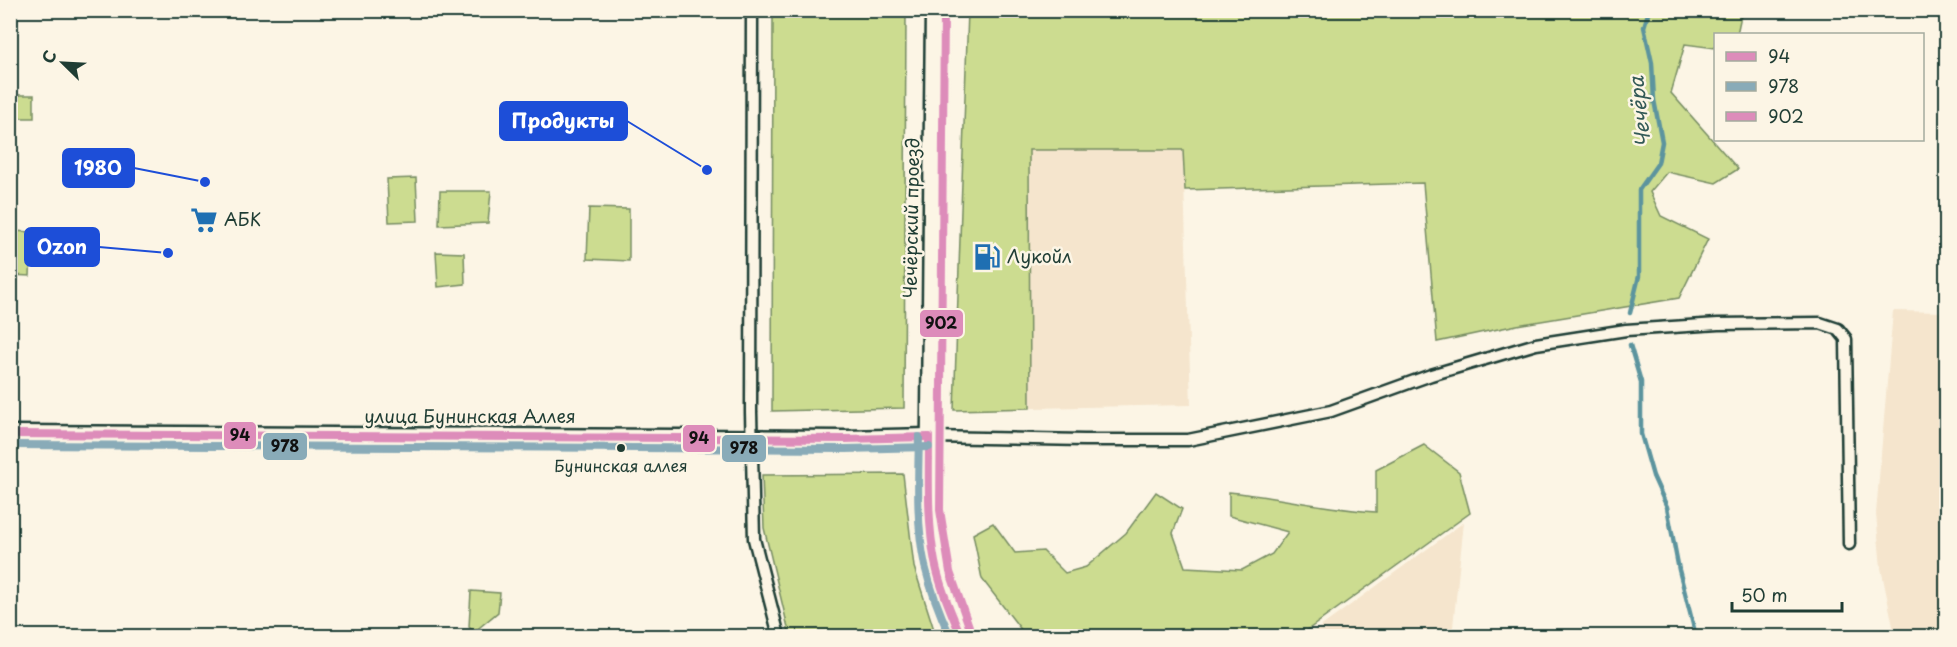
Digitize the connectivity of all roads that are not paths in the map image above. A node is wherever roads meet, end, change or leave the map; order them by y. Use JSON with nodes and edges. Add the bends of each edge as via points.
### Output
{"nodes":[{"id":1,"x":752,"y":10,"type":"edge"},
{"id":2,"x":933,"y":10,"type":"edge"},
{"id":3,"x":10,"y":434,"type":"edge"},
{"id":4,"x":929,"y":437,"type":"junction"},
{"id":5,"x":752,"y":438,"type":"junction"},
{"id":6,"x":1849,"y":544,"type":"dead end"},
{"id":7,"x":779,"y":636,"type":"edge"},
{"id":8,"x":961,"y":636,"type":"edge"}],
"edges":[{"from":1,"to":5,"type":"street"},
{"from":2,"to":4,"type":"street","name":"Чечёрский проезд"},
{"from":3,"to":5,"type":"street","name":"улица Бунинская Аллея"},
{"from":4,"to":5,"type":"street","name":"улица Бунинская Аллея"},
{"from":4,"to":6,"type":"street","via":[[1188,440],[1331,411],[1431,375],[1536,344],[1626,330],[1820,322],[1838,329],[1846,339]]},
{"from":4,"to":8,"type":"street","name":"Чечёрский проезд","via":[[931,538],[939,577]]},
{"from":5,"to":7,"type":"street","via":[[754,539]]}]}
